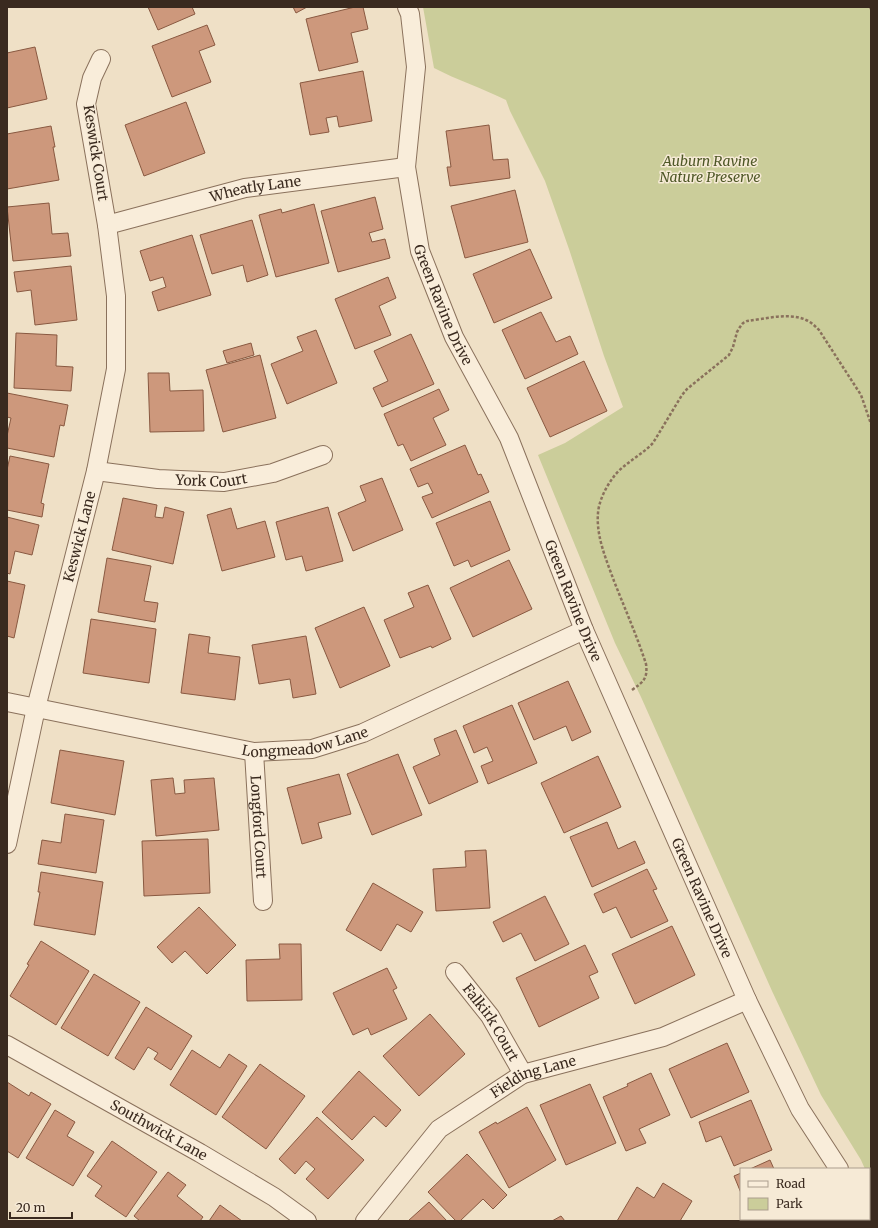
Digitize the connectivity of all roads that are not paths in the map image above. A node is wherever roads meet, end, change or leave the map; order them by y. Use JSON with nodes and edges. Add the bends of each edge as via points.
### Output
{"nodes":[{"id":1,"x":407,"y":7,"type":"edge"},
{"id":2,"x":101,"y":59,"type":"dead end"},
{"id":3,"x":406,"y":167,"type":"junction"},
{"id":4,"x":107,"y":225,"type":"junction"},
{"id":5,"x":322,"y":455,"type":"dead end"},
{"id":6,"x":96,"y":470,"type":"junction"},
{"id":7,"x":584,"y":630,"type":"junction"},
{"id":8,"x":7,"y":702,"type":"edge"},
{"id":9,"x":36,"y":708,"type":"junction"},
{"id":10,"x":254,"y":752,"type":"junction"},
{"id":11,"x":7,"y":844,"type":"edge"},
{"id":12,"x":263,"y":901,"type":"dead end"},
{"id":13,"x":455,"y":972,"type":"dead end"},
{"id":14,"x":746,"y":1000,"type":"junction"},
{"id":15,"x":7,"y":1045,"type":"edge"},
{"id":16,"x":523,"y":1074,"type":"junction"},
{"id":17,"x":838,"y":1168,"type":"edge"},
{"id":18,"x":307,"y":1221,"type":"edge"},
{"id":19,"x":365,"y":1221,"type":"edge"}],
"edges":[{"from":1,"to":3,"type":"street","name":"Green Ravine Drive","via":[[416,67]]},
{"from":2,"to":4,"type":"street","name":"Keswick Court","via":[[92,78],[86,104]]},
{"from":3,"to":4,"type":"street","name":"Wheatly Lane","via":[[245,188]]},
{"from":3,"to":7,"type":"street","name":"Green Ravine Drive","via":[[420,251],[454,336],[509,438]]},
{"from":4,"to":6,"type":"street","name":"Keswick Lane","via":[[116,296],[116,369]]},
{"from":5,"to":6,"type":"street","name":"York Court","via":[[272,473],[224,482],[158,479]]},
{"from":6,"to":9,"type":"street","name":"Keswick Lane"},
{"from":7,"to":10,"type":"street","name":"Longmeadow Lane","via":[[363,734],[312,749]]},
{"from":7,"to":14,"type":"street","name":"Green Ravine Drive"},
{"from":8,"to":9,"type":"street","name":"Longmeadow Lane"},
{"from":9,"to":10,"type":"street","name":"Longmeadow Lane"},
{"from":9,"to":11,"type":"street","name":"Keswick Lane"},
{"from":10,"to":12,"type":"street","name":"Longford Court"},
{"from":13,"to":16,"type":"street","name":"Falkirk Court","via":[[490,1016]]},
{"from":14,"to":16,"type":"street","name":"Fielding Lane","via":[[663,1037]]},
{"from":14,"to":17,"type":"street","name":"Green Ravine Drive","via":[[800,1109]]},
{"from":15,"to":18,"type":"street","name":"Southwick Lane","via":[[200,1153],[274,1197]]},
{"from":16,"to":19,"type":"street","name":"Fielding Lane","via":[[439,1129]]}]}
